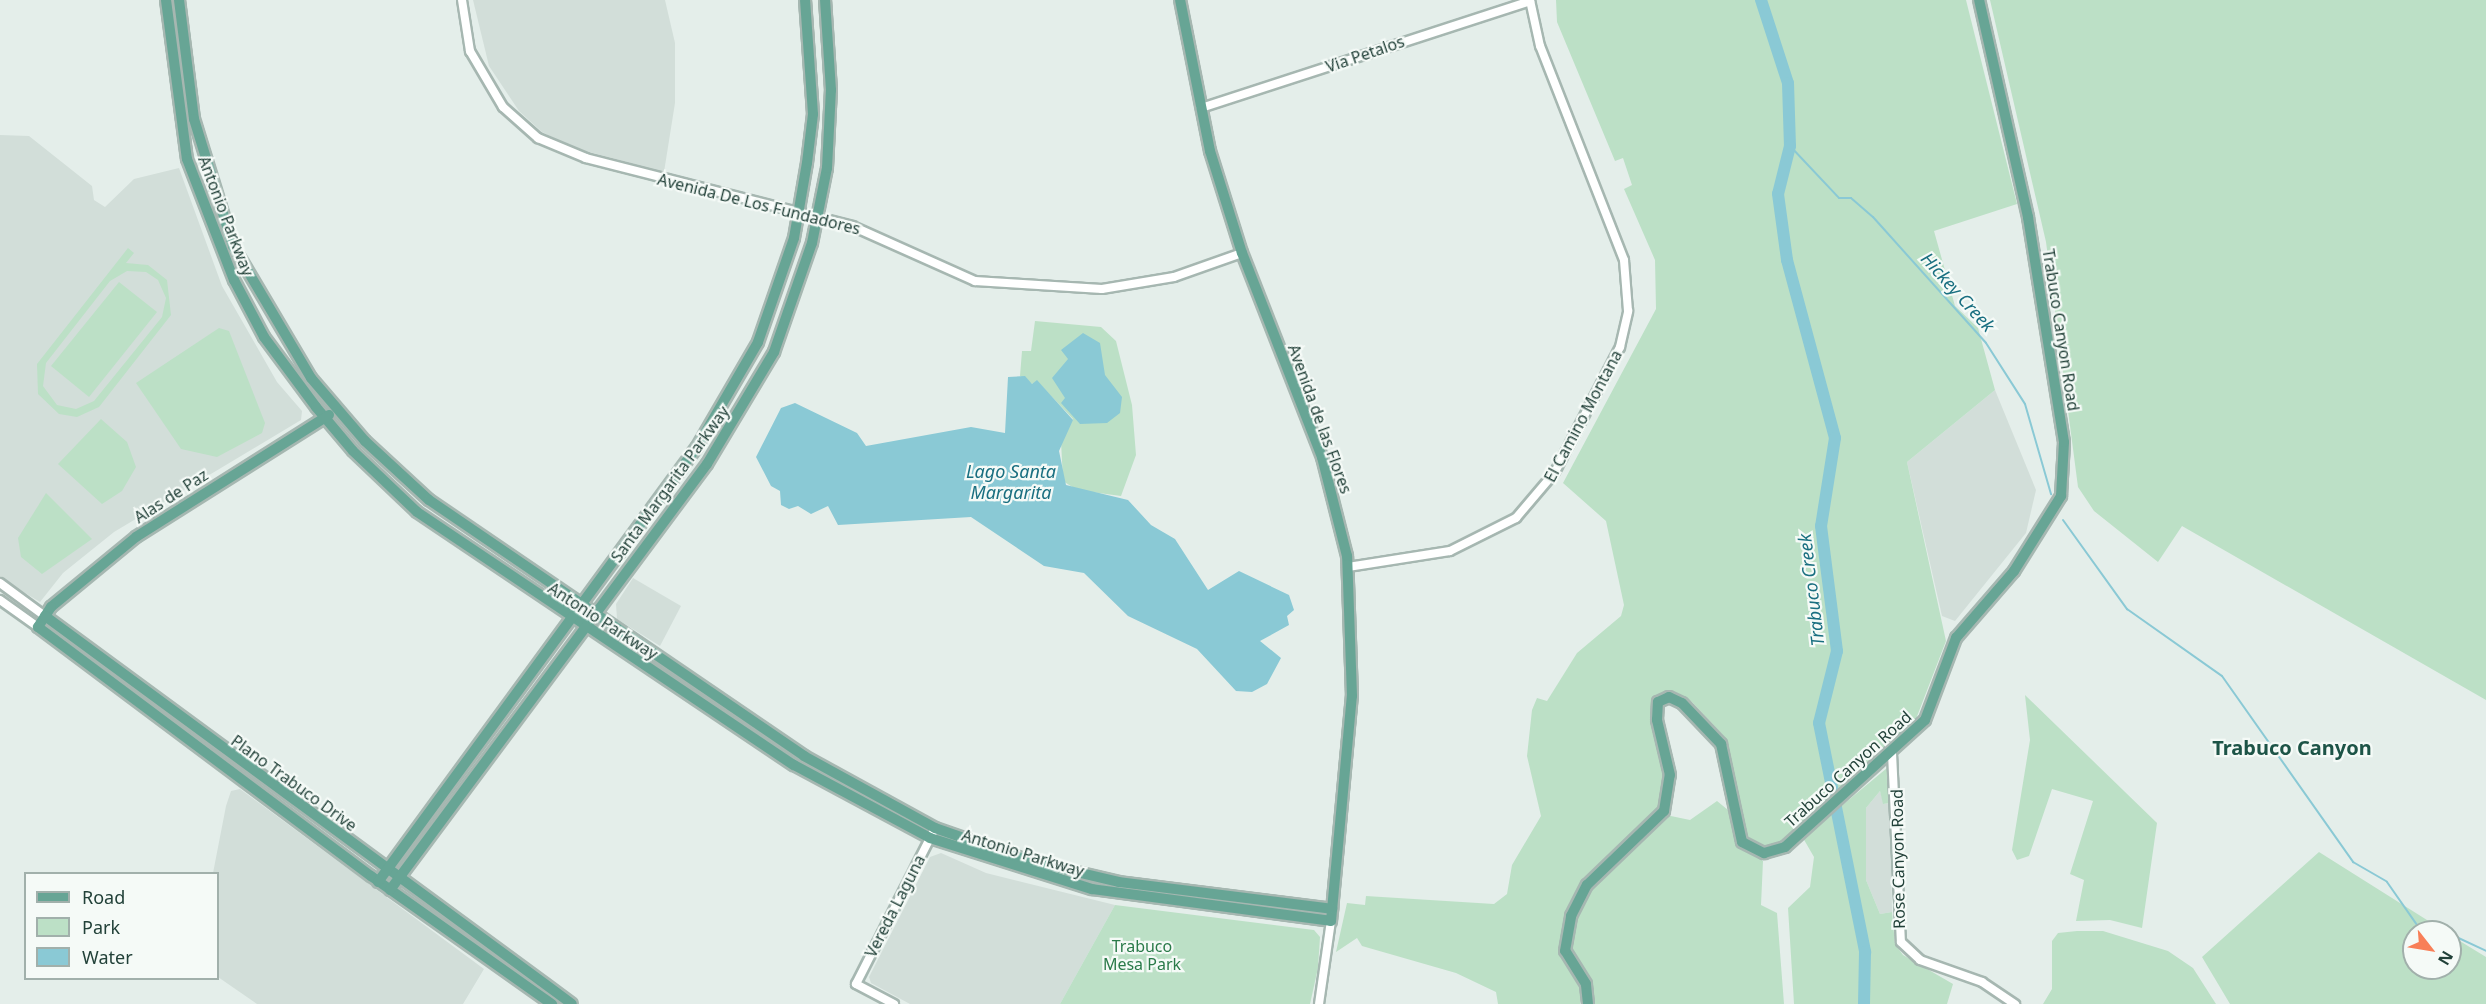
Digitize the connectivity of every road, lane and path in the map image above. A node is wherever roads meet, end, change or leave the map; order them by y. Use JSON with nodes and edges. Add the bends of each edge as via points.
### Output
{"nodes":[{"id":1,"x":166,"y":0,"type":"edge"},
{"id":2,"x":179,"y":0,"type":"edge"},
{"id":3,"x":462,"y":0,"type":"edge"},
{"id":4,"x":805,"y":0,"type":"edge"},
{"id":5,"x":825,"y":0,"type":"edge"},
{"id":6,"x":1180,"y":0,"type":"edge"},
{"id":7,"x":1530,"y":0,"type":"edge"},
{"id":8,"x":1979,"y":0,"type":"edge"},
{"id":9,"x":1201,"y":108,"type":"junction"},
{"id":10,"x":800,"y":215,"type":"junction"},
{"id":11,"x":818,"y":219,"type":"junction"},
{"id":12,"x":1242,"y":253,"type":"junction"},
{"id":13,"x":336,"y":410,"type":"junction"},
{"id":14,"x":326,"y":418,"type":"junction"},
{"id":15,"x":1348,"y":567,"type":"junction"},
{"id":16,"x":0,"y":584,"type":"edge"},
{"id":17,"x":0,"y":600,"type":"edge"},
{"id":18,"x":582,"y":604,"type":"junction"},
{"id":19,"x":595,"y":613,"type":"junction"},
{"id":20,"x":45,"y":616,"type":"junction"},
{"id":21,"x":572,"y":620,"type":"junction"},
{"id":22,"x":38,"y":627,"type":"junction"},
{"id":23,"x":585,"y":628,"type":"junction"},
{"id":24,"x":1893,"y":753,"type":"junction"},
{"id":25,"x":933,"y":833,"type":"junction"},
{"id":26,"x":387,"y":869,"type":"junction"},
{"id":27,"x":398,"y":878,"type":"junction"},
{"id":28,"x":378,"y":882,"type":"junction"},
{"id":29,"x":390,"y":890,"type":"junction"},
{"id":30,"x":1332,"y":909,"type":"junction"},
{"id":31,"x":1331,"y":921,"type":"junction"},
{"id":32,"x":552,"y":1004,"type":"edge"},
{"id":33,"x":572,"y":1004,"type":"edge"},
{"id":34,"x":894,"y":1004,"type":"edge"},
{"id":35,"x":1318,"y":1004,"type":"edge"},
{"id":36,"x":1588,"y":1004,"type":"edge"},
{"id":37,"x":2015,"y":1004,"type":"edge"}],
"edges":[{"from":1,"to":14,"type":"main road","name":"Antonio Parkway","via":[[187,159],[219,249],[264,337]]},
{"from":2,"to":13,"type":"main road","name":"Antonio Parkway","via":[[194,119],[233,246],[281,336]]},
{"from":3,"to":10,"type":"street","name":"Avenida De Los Fundadores","via":[[466,38],[479,72],[503,107],[538,138],[586,158]]},
{"from":4,"to":10,"type":"main road","name":"Santa Margarita Parkway","via":[[813,114]]},
{"from":5,"to":11,"type":"main road","name":"Santa Margarita Parkway","via":[[831,90]]},
{"from":6,"to":9,"type":"main road","name":"Avenida de las Flores"},
{"from":7,"to":9,"type":"street","name":"Via Petalos"},
{"from":7,"to":15,"type":"street","name":"El Camino Montana","via":[[1540,46],[1624,260],[1628,310],[1620,347],[1556,472],[1516,518],[1450,551]]},
{"from":8,"to":24,"type":"main road","name":"Trabuco Canyon Road","via":[[2028,217],[2064,442],[2064,485],[2014,571],[1962,628],[1930,711]]},
{"from":9,"to":12,"type":"main road","name":"Avenida de las Flores"},
{"from":10,"to":11,"type":"street","name":"Avenida De Los Fundadores"},
{"from":10,"to":18,"type":"main road","name":"Santa Margarita Parkway","via":[[758,342],[724,406]]},
{"from":11,"to":12,"type":"street","name":"Avenida De Los Fundadores","via":[[874,233],[958,277],[1028,285],[1102,289],[1155,281]]},
{"from":11,"to":19,"type":"main road","name":"Santa Margarita Parkway","via":[[774,352],[739,417]]},
{"from":12,"to":15,"type":"main road","name":"Avenida de las Flores","via":[[1322,457]]},
{"from":13,"to":14,"type":"main road","name":"Alas de Paz"},
{"from":13,"to":18,"type":"main road","name":"Antonio Parkway","via":[[429,500]]},
{"from":14,"to":20,"type":"main road","name":"Alas de Paz","via":[[136,537]]},
{"from":14,"to":21,"type":"main road","name":"Antonio Parkway","via":[[417,512]]},
{"from":15,"to":30,"type":"main road","name":"Avenida de las Flores","via":[[1352,696]]},
{"from":16,"to":20,"type":"street","name":"Plano Trabuco Drive"},
{"from":17,"to":22,"type":"street","name":"Plano Trabuco Drive"},
{"from":18,"to":19,"type":"main road","name":"Antonio Parkway"},
{"from":18,"to":21,"type":"main road","name":"Santa Margarita Parkway"},
{"from":19,"to":23,"type":"main road","name":"Santa Margarita Parkway"},
{"from":19,"to":25,"type":"main road","name":"Antonio Parkway","via":[[804,756]]},
{"from":20,"to":22,"type":"main road","name":"Alas de Paz"},
{"from":20,"to":26,"type":"main road","name":"Plano Trabuco Drive"},
{"from":21,"to":23,"type":"main road","name":"Antonio Parkway"},
{"from":21,"to":26,"type":"main road","name":"Santa Margarita Parkway"},
{"from":22,"to":28,"type":"main road","name":"Plano Trabuco Drive"},
{"from":23,"to":25,"type":"main road","name":"Antonio Parkway","via":[[829,787]]},
{"from":23,"to":27,"type":"main road","name":"Santa Margarita Parkway"},
{"from":24,"to":36,"type":"main road","name":"Trabuco Canyon Road","via":[[1772,853],[1745,846],[1733,814],[1721,744],[1682,703],[1663,699],[1656,713],[1670,775],[1664,811],[1587,885],[1570,916],[1565,951],[1586,984]]},
{"from":24,"to":37,"type":"street","name":"Rose Canyon Road","via":[[1901,942],[1920,960],[1982,982]]},
{"from":25,"to":30,"type":"main road","name":"Antonio Parkway","via":[[1119,882]]},
{"from":25,"to":31,"type":"main road","name":"Antonio Parkway","via":[[1092,889]]},
{"from":25,"to":34,"type":"street","name":"Vereda Laguna","via":[[856,984]]},
{"from":26,"to":27,"type":"main road","name":"Plano Trabuco Drive"},
{"from":26,"to":28,"type":"main road","name":"Santa Margarita Parkway"},
{"from":27,"to":29,"type":"main road","name":"Santa Margarita Parkway"},
{"from":27,"to":33,"type":"main road","name":"Plano Trabuco Drive"},
{"from":28,"to":29,"type":"main road","name":"Plano Trabuco Drive"},
{"from":29,"to":32,"type":"main road","name":"Plano Trabuco Drive"},
{"from":30,"to":31,"type":"main road","name":"Avenida de las Flores"},
{"from":31,"to":35,"type":"street","name":"Avenida de las Flores"}]}
